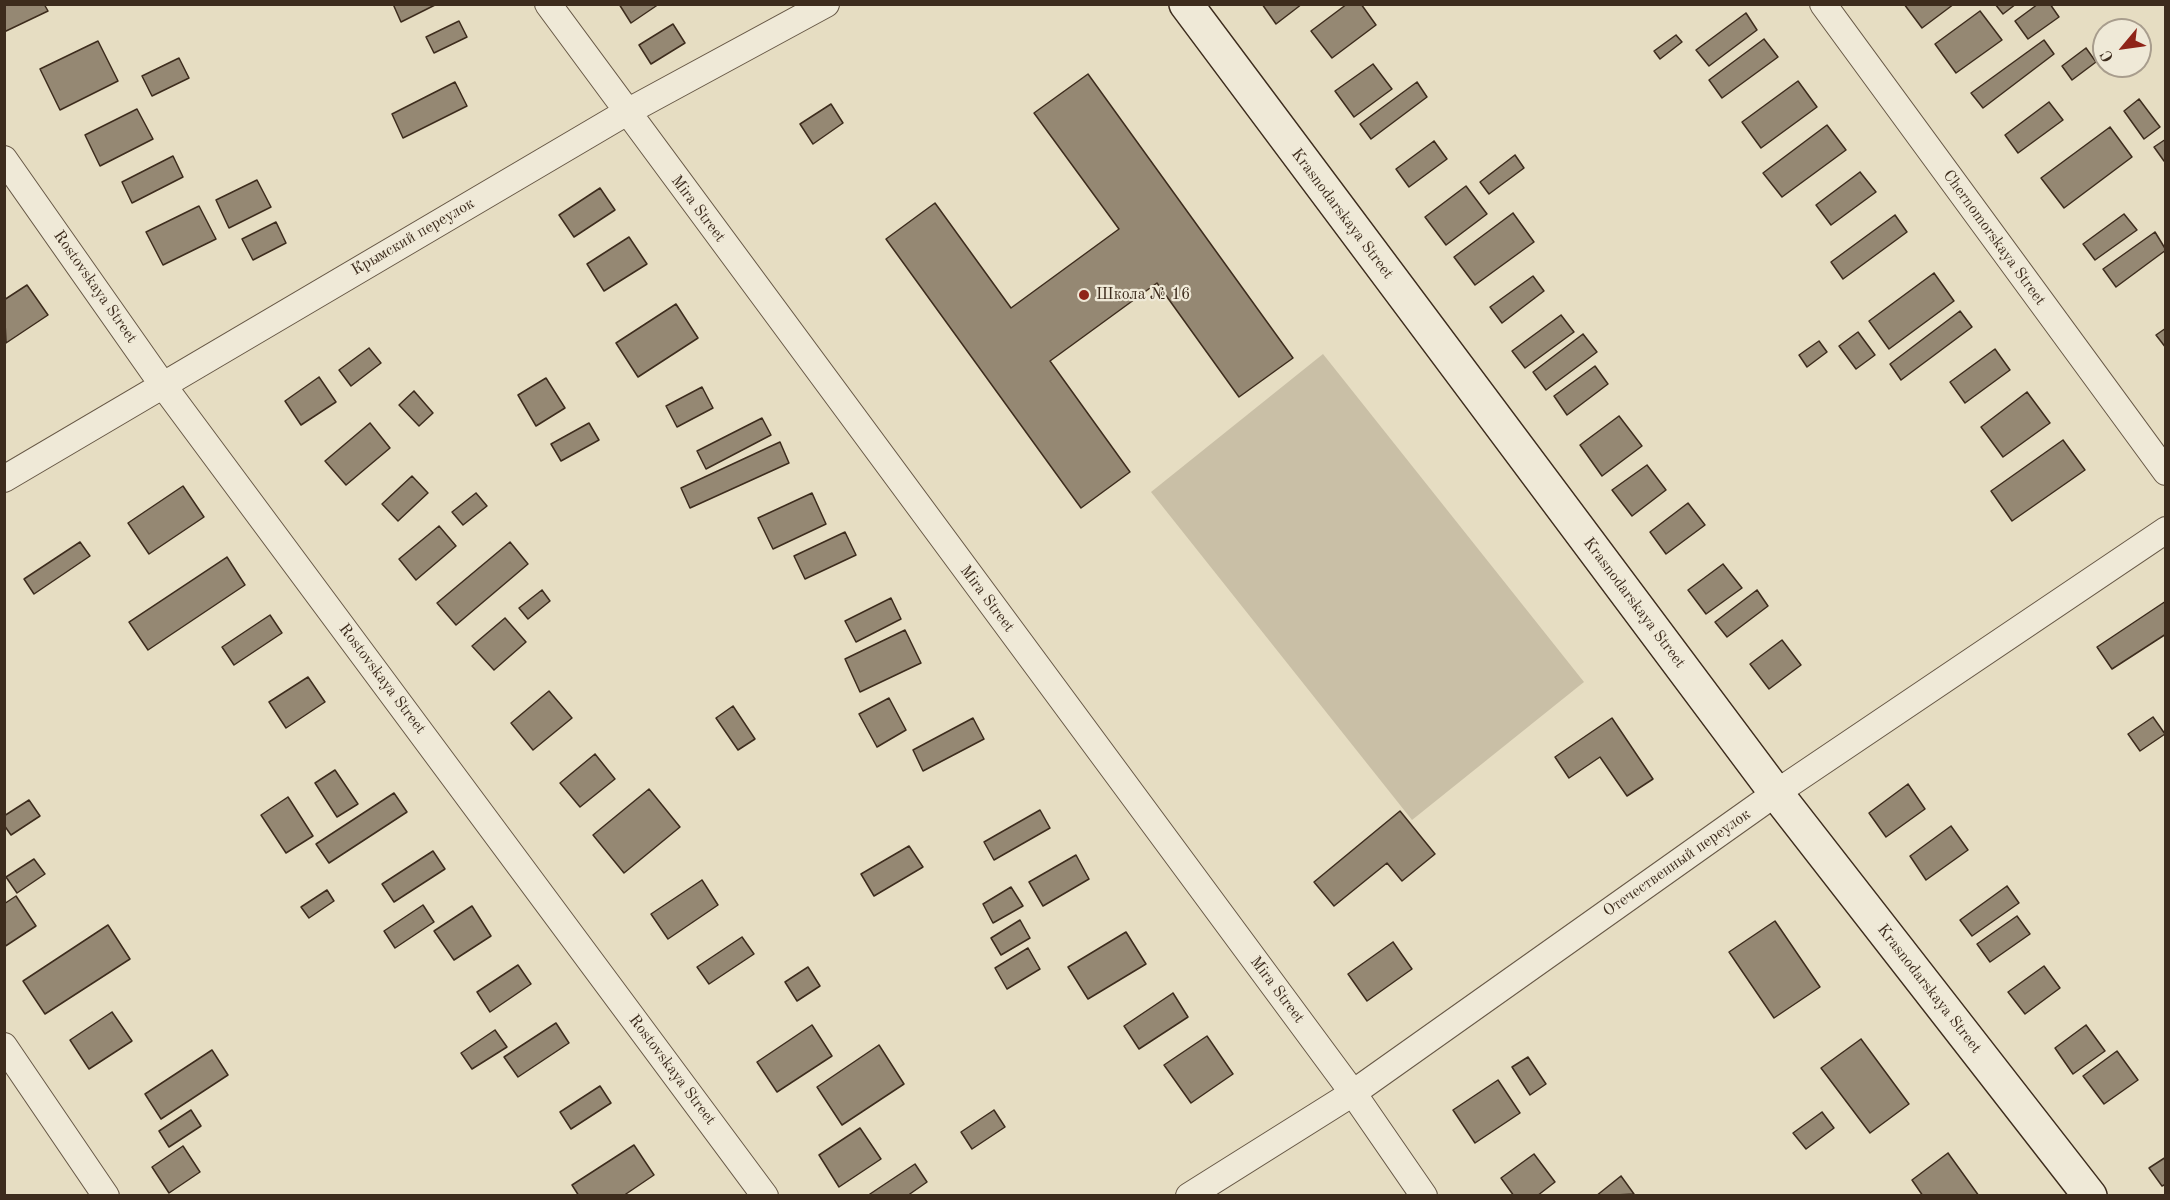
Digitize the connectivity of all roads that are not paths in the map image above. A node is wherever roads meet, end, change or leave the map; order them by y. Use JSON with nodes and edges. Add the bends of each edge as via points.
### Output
{"nodes":[{"id":1,"x":549,"y":4,"type":"edge"},
{"id":2,"x":826,"y":4,"type":"edge"},
{"id":3,"x":1186,"y":4,"type":"edge"},
{"id":4,"x":1823,"y":4,"type":"edge"},
{"id":5,"x":627,"y":112,"type":"junction"},
{"id":6,"x":4,"y":159,"type":"edge"},
{"id":7,"x":162,"y":384,"type":"junction"},
{"id":8,"x":2166,"y":472,"type":"edge"},
{"id":9,"x":4,"y":479,"type":"edge"},
{"id":10,"x":2166,"y":530,"type":"edge"},
{"id":11,"x":1776,"y":793,"type":"junction"},
{"id":12,"x":4,"y":1046,"type":"edge"},
{"id":13,"x":1353,"y":1093,"type":"junction"},
{"id":14,"x":106,"y":1196,"type":"edge"},
{"id":15,"x":765,"y":1196,"type":"edge"},
{"id":16,"x":1189,"y":1196,"type":"edge"},
{"id":17,"x":1424,"y":1196,"type":"edge"},
{"id":18,"x":2090,"y":1196,"type":"edge"}],
"edges":[{"from":1,"to":5,"type":"street","name":"Mira Street"},
{"from":2,"to":5,"type":"street","name":"Крымский переулок"},
{"from":3,"to":11,"type":"street","name":"Krasnodarskaya Street"},
{"from":4,"to":8,"type":"street","name":"Chernomorskaya Street"},
{"from":5,"to":7,"type":"street","name":"Крымский переулок"},
{"from":5,"to":13,"type":"street","name":"Mira Street"},
{"from":6,"to":7,"type":"street","name":"Rostovskaya Street"},
{"from":7,"to":9,"type":"street","name":"Крымский переулок"},
{"from":7,"to":15,"type":"street","name":"Rostovskaya Street"},
{"from":10,"to":11,"type":"street","name":"Отечественный переулок"},
{"from":11,"to":13,"type":"street","name":"Отечественный переулок"},
{"from":11,"to":18,"type":"street","name":"Krasnodarskaya Street"},
{"from":12,"to":14,"type":"street"},
{"from":13,"to":16,"type":"street","name":"Отечественный переулок"},
{"from":13,"to":17,"type":"street","name":"Mira Street"}]}
